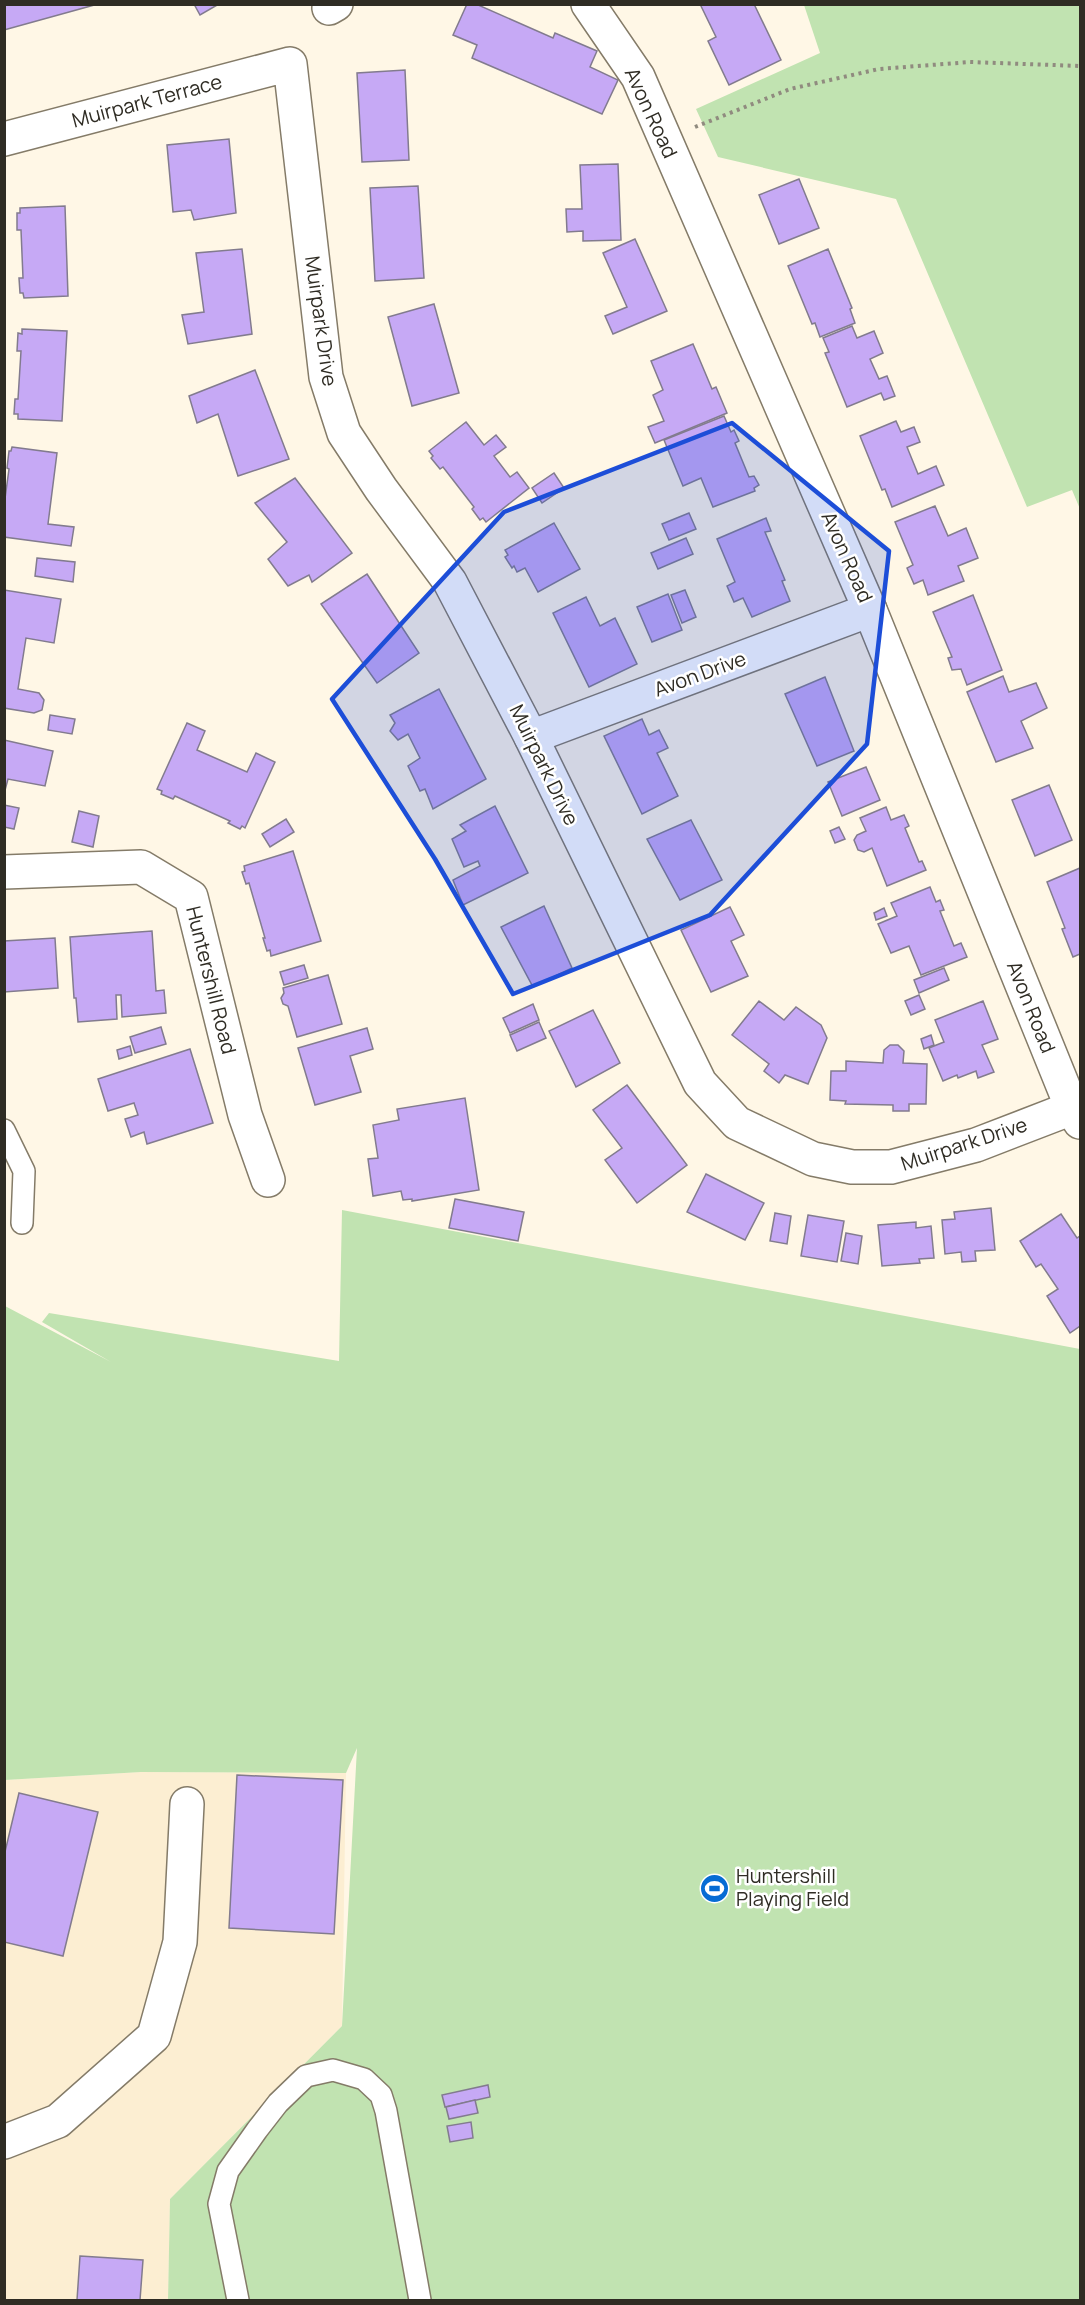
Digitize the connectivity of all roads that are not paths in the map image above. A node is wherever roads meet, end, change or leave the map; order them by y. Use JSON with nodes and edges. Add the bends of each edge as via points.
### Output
{"nodes":[{"id":1,"x":588,"y":4,"type":"edge"},
{"id":2,"x":290,"y":64,"type":"joint"},
{"id":3,"x":4,"y":139,"type":"edge"},
{"id":4,"x":870,"y":610,"type":"junction"},
{"id":5,"x":531,"y":737,"type":"junction"},
{"id":6,"x":4,"y":872,"type":"edge"},
{"id":7,"x":1076,"y":1115,"type":"edge"},
{"id":8,"x":4,"y":1130,"type":"edge"},
{"id":9,"x":268,"y":1180,"type":"dead end"},
{"id":10,"x":22,"y":1223,"type":"dead end"},
{"id":11,"x":187,"y":1804,"type":"dead end"},
{"id":12,"x":4,"y":2142,"type":"edge"},
{"id":13,"x":238,"y":2301,"type":"edge"},
{"id":14,"x":420,"y":2301,"type":"edge"}],
"edges":[{"from":1,"to":4,"type":"street","name":"Avon Road","via":[[638,77]]},
{"from":2,"to":3,"type":"street","name":"Muirpark Terrace"},
{"from":2,"to":5,"type":"street","name":"Muirpark Drive","via":[[326,377],[344,433],[450,582]]},
{"from":4,"to":5,"type":"street","name":"Avon Drive"},
{"from":4,"to":7,"type":"street","name":"Avon Road"},
{"from":5,"to":7,"type":"street","name":"Muirpark Drive","via":[[699,1083],[737,1123],[813,1159],[852,1167],[891,1167]]},
{"from":6,"to":9,"type":"street","name":"Huntershill Road","via":[[141,867],[190,897],[246,1115]]},
{"from":8,"to":10,"type":"lane","via":[[24,1171]]},
{"from":11,"to":12,"type":"street","via":[[180,1942],[154,2036],[58,2121]]},
{"from":13,"to":14,"type":"lane","via":[[219,2204],[228,2171],[256,2130],[294,2087],[306,2076],[333,2070],[364,2079],[381,2095]]}]}
